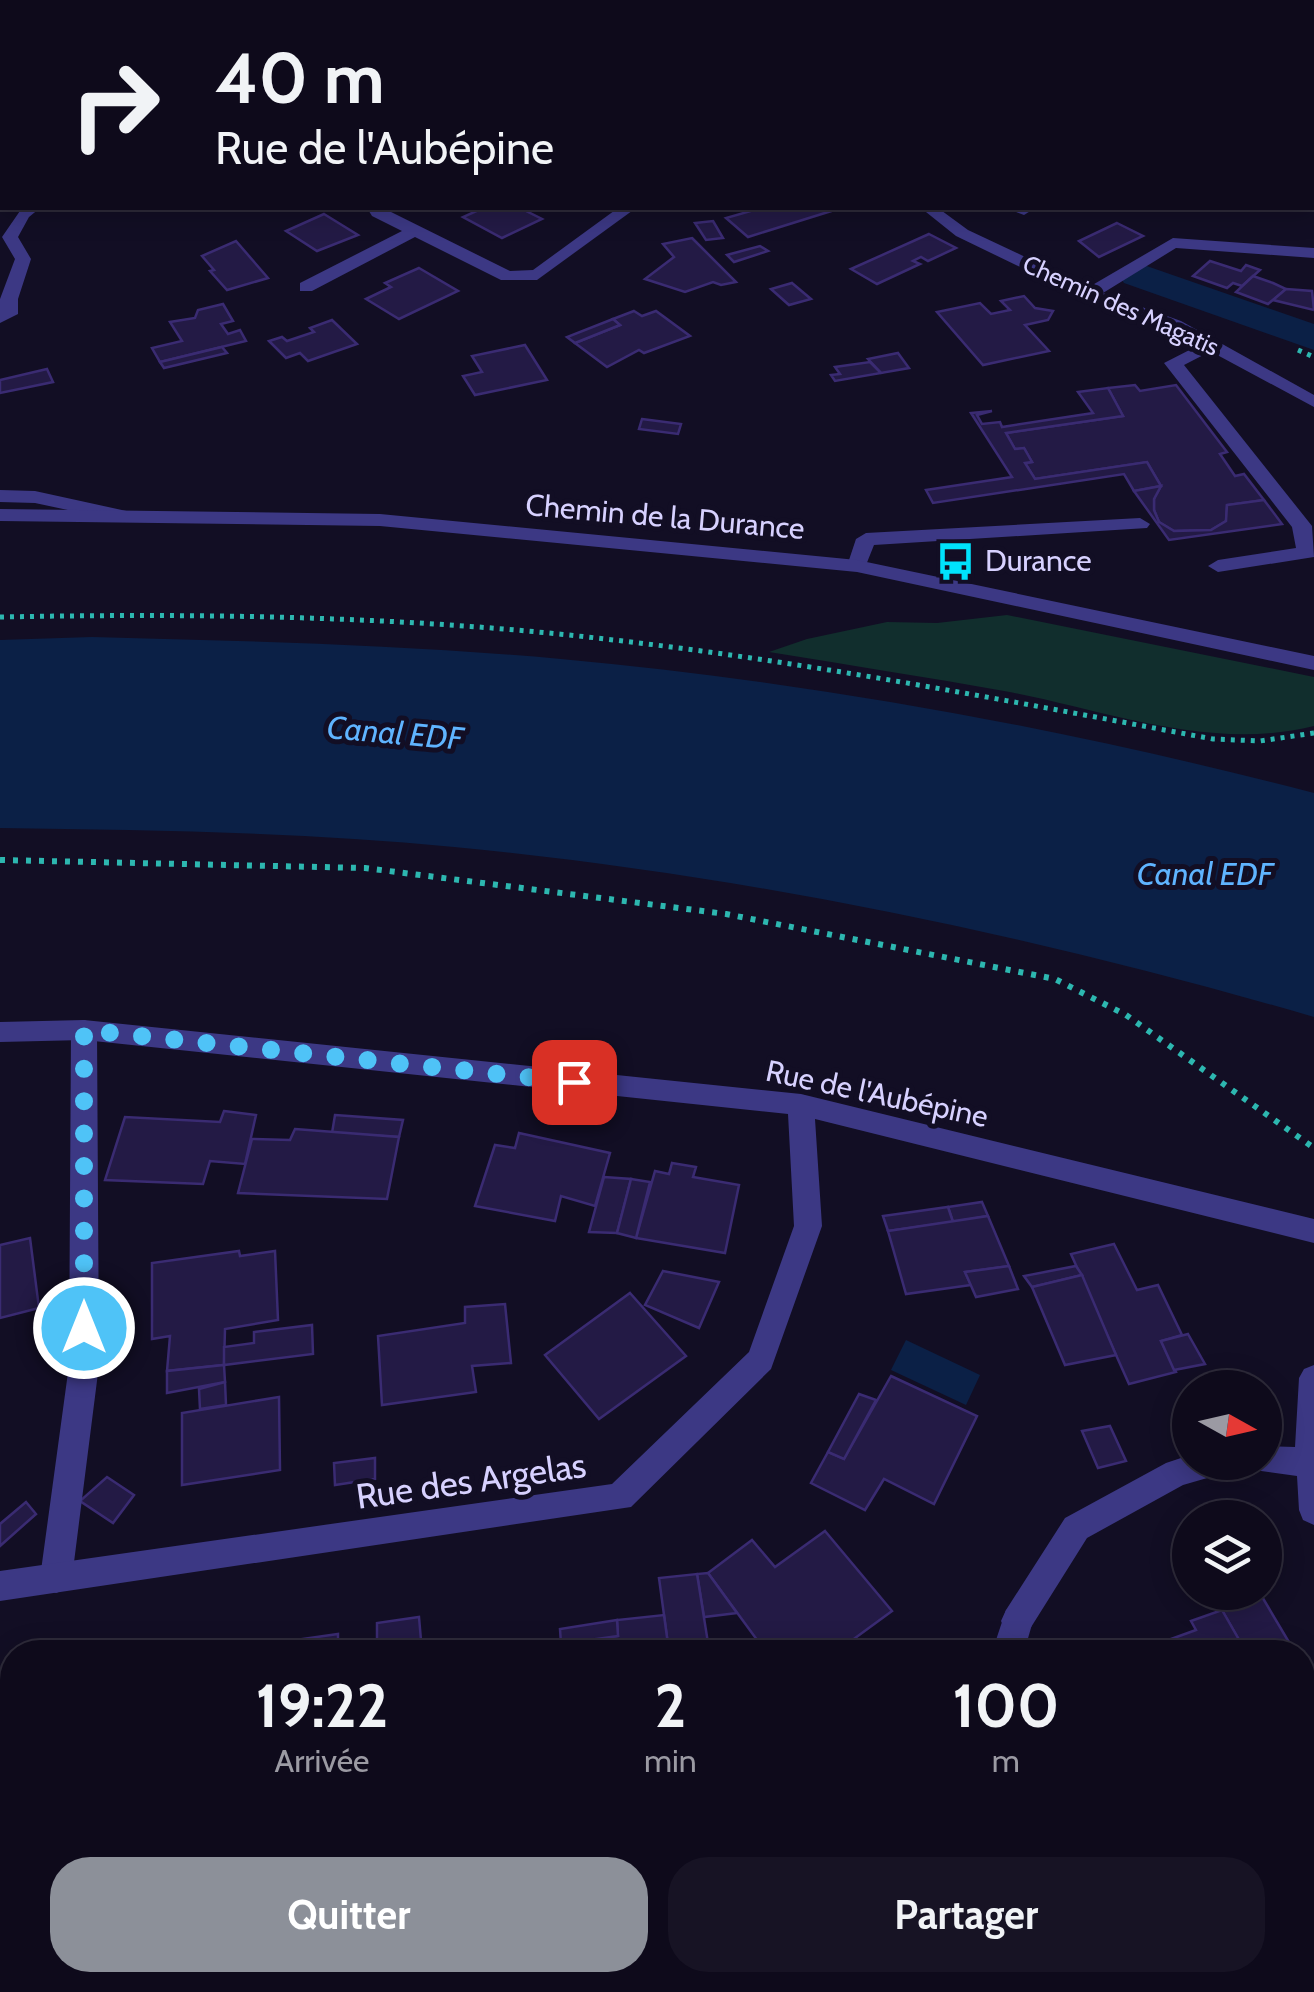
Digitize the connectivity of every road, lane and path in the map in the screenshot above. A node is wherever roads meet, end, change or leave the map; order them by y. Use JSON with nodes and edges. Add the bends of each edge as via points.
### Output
{"nodes":[{"id":1,"x":29,"y":210,"type":"edge"},
{"id":2,"x":376,"y":210,"type":"edge"},
{"id":3,"x":625,"y":210,"type":"edge"},
{"id":4,"x":932,"y":210,"type":"edge"},
{"id":5,"x":416,"y":232,"type":"junction"},
{"id":6,"x":1314,"y":252,"type":"edge"},
{"id":7,"x":306,"y":287,"type":"dead end"},
{"id":8,"x":1090,"y":294,"type":"junction"},
{"id":9,"x":0,"y":318,"type":"edge"},
{"id":10,"x":1211,"y":344,"type":"junction"},
{"id":11,"x":1314,"y":402,"type":"edge"},
{"id":12,"x":0,"y":496,"type":"edge"},
{"id":13,"x":0,"y":515,"type":"edge"},
{"id":14,"x":124,"y":516,"type":"junction"},
{"id":15,"x":1140,"y":524,"type":"dead end"},
{"id":16,"x":857,"y":566,"type":"junction"},
{"id":17,"x":1218,"y":566,"type":"dead end"},
{"id":18,"x":0,"y":617,"type":"edge"},
{"id":19,"x":1314,"y":663,"type":"edge"},
{"id":20,"x":1314,"y":733,"type":"edge"},
{"id":21,"x":0,"y":860,"type":"edge"},
{"id":22,"x":84,"y":1030,"type":"junction"},
{"id":23,"x":0,"y":1032,"type":"edge"},
{"id":24,"x":801,"y":1106,"type":"junction"},
{"id":25,"x":1314,"y":1148,"type":"edge"},
{"id":26,"x":1314,"y":1231,"type":"edge"},
{"id":27,"x":1314,"y":1378,"type":"edge"},
{"id":28,"x":1282,"y":1461,"type":"edge"},
{"id":29,"x":1310,"y":1462,"type":"junction"},
{"id":30,"x":1172,"y":1476,"type":"edge"},
{"id":31,"x":1314,"y":1510,"type":"edge"},
{"id":32,"x":56,"y":1578,"type":"junction"},
{"id":33,"x":0,"y":1586,"type":"edge"},
{"id":34,"x":1012,"y":1637,"type":"edge"}],
"edges":[{"from":1,"to":9,"type":"street","via":[[10,237],[23,259],[10,314]]},
{"from":2,"to":5,"type":"street"},
{"from":3,"to":5,"type":"street","via":[[537,275],[507,276]]},
{"from":4,"to":8,"type":"street","name":"Chemin des Magatis","via":[[962,233]]},
{"from":5,"to":7,"type":"street"},
{"from":6,"to":8,"type":"street","via":[[1172,243]]},
{"from":8,"to":10,"type":"street","name":"Chemin des Magatis"},
{"from":10,"to":11,"type":"street","name":"Chemin des Magatis"},
{"from":10,"to":17,"type":"street","via":[[1173,363],[1302,526],[1307,553]]},
{"from":12,"to":14,"type":"street"},
{"from":13,"to":14,"type":"street","name":"Chemin de la Durance"},
{"from":14,"to":16,"type":"street","name":"Chemin de la Durance","via":[[380,520]]},
{"from":15,"to":16,"type":"street","via":[[866,538]]},
{"from":16,"to":19,"type":"street","name":"Chemin de la Durance"},
{"from":18,"to":20,"type":"path","via":[[258,617],[532,632],[915,683],[1213,739]]},
{"from":21,"to":25,"type":"path","via":[[366,868],[726,914],[1055,978],[1126,1015]]},
{"from":22,"to":23,"type":"street","name":"Rue de l'Aubépine"},
{"from":22,"to":24,"type":"street","name":"Rue de l'Aubépine"},
{"from":22,"to":32,"type":"street","via":[[84,1365]]},
{"from":24,"to":26,"type":"street","name":"Rue de l'Aubépine"},
{"from":24,"to":32,"type":"street","name":"Rue des Argelas","via":[[808,1226],[761,1360],[620,1497]]},
{"from":27,"to":29,"type":"street"},
{"from":28,"to":29,"type":"street"},
{"from":29,"to":31,"type":"street"},
{"from":30,"to":34,"type":"street","via":[[1076,1528]]},
{"from":32,"to":33,"type":"street","name":"Rue des Argelas"}]}
